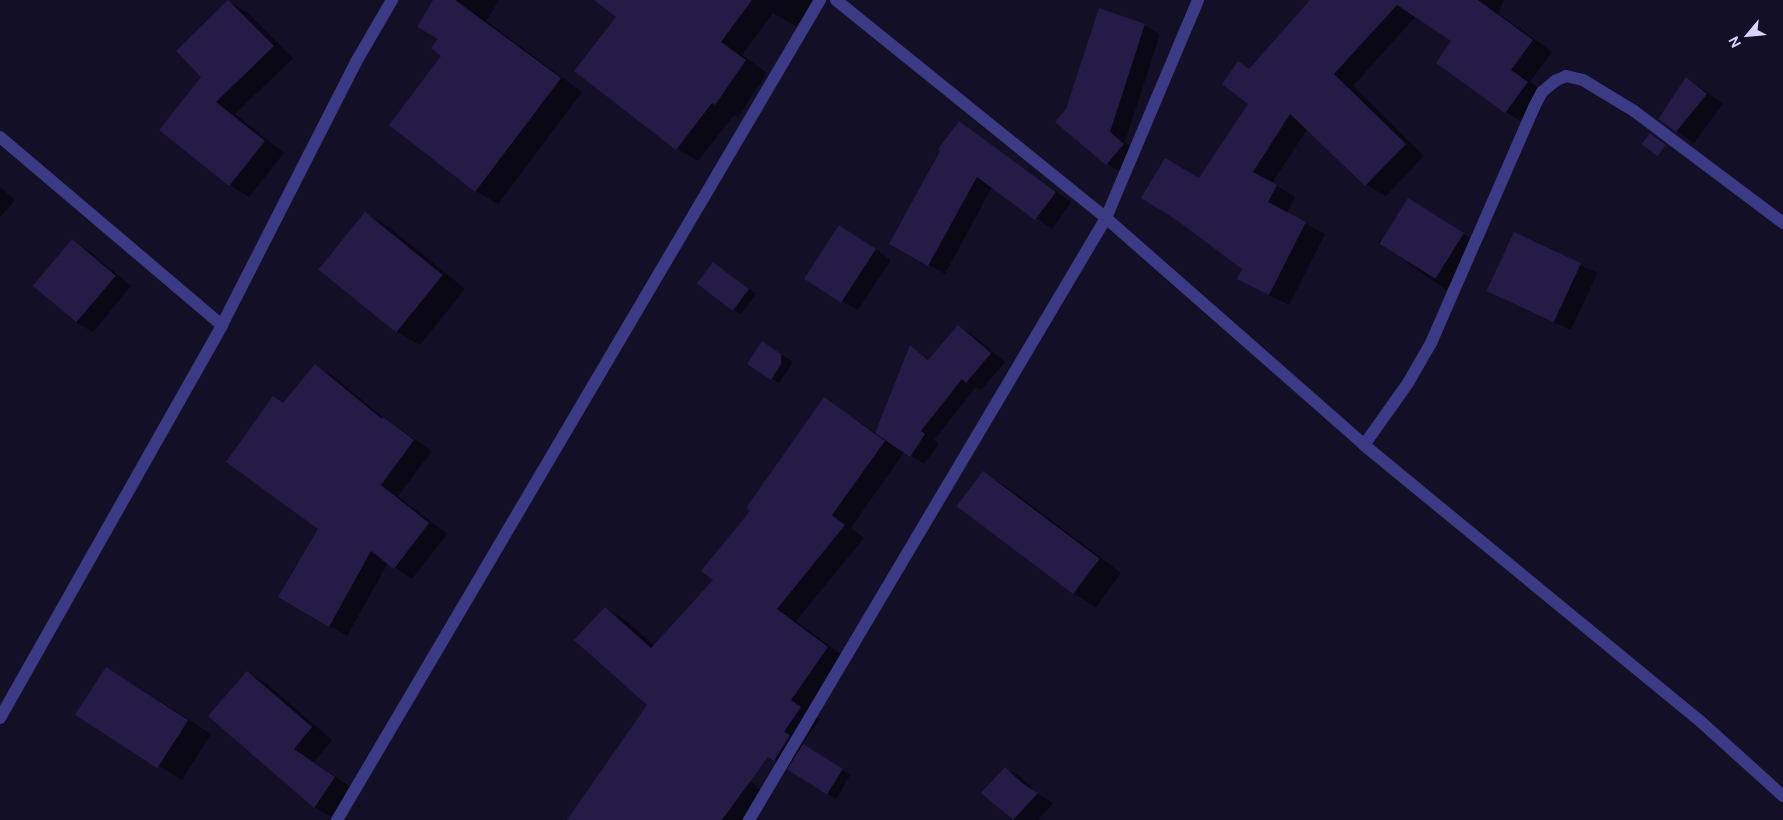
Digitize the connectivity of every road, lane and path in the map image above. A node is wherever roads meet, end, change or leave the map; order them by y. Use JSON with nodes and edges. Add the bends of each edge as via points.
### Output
{"nodes":[{"id":1,"x":392,"y":0,"type":"edge"},
{"id":2,"x":820,"y":0,"type":"edge"},
{"id":3,"x":836,"y":0,"type":"edge"},
{"id":4,"x":1198,"y":0,"type":"edge"},
{"id":5,"x":0,"y":137,"type":"edge"},
{"id":6,"x":1106,"y":218,"type":"junction"},
{"id":7,"x":1783,"y":223,"type":"edge"},
{"id":8,"x":222,"y":325,"type":"junction"},
{"id":9,"x":1364,"y":445,"type":"junction"},
{"id":10,"x":0,"y":718,"type":"edge"},
{"id":11,"x":1783,"y":796,"type":"edge"},
{"id":12,"x":337,"y":820,"type":"edge"},
{"id":13,"x":749,"y":820,"type":"edge"}],
"edges":[{"from":1,"to":8,"type":"street","via":[[356,62]]},
{"from":2,"to":12,"type":"street"},
{"from":3,"to":6,"type":"street"},
{"from":4,"to":6,"type":"street"},
{"from":5,"to":8,"type":"street"},
{"from":6,"to":9,"type":"street"},
{"from":6,"to":13,"type":"street"},
{"from":7,"to":9,"type":"street","via":[[1634,111],[1583,80],[1566,76],[1555,81],[1542,92],[1534,107],[1431,343]]},
{"from":8,"to":10,"type":"street"},
{"from":9,"to":11,"type":"street","via":[[1700,721]]}]}
